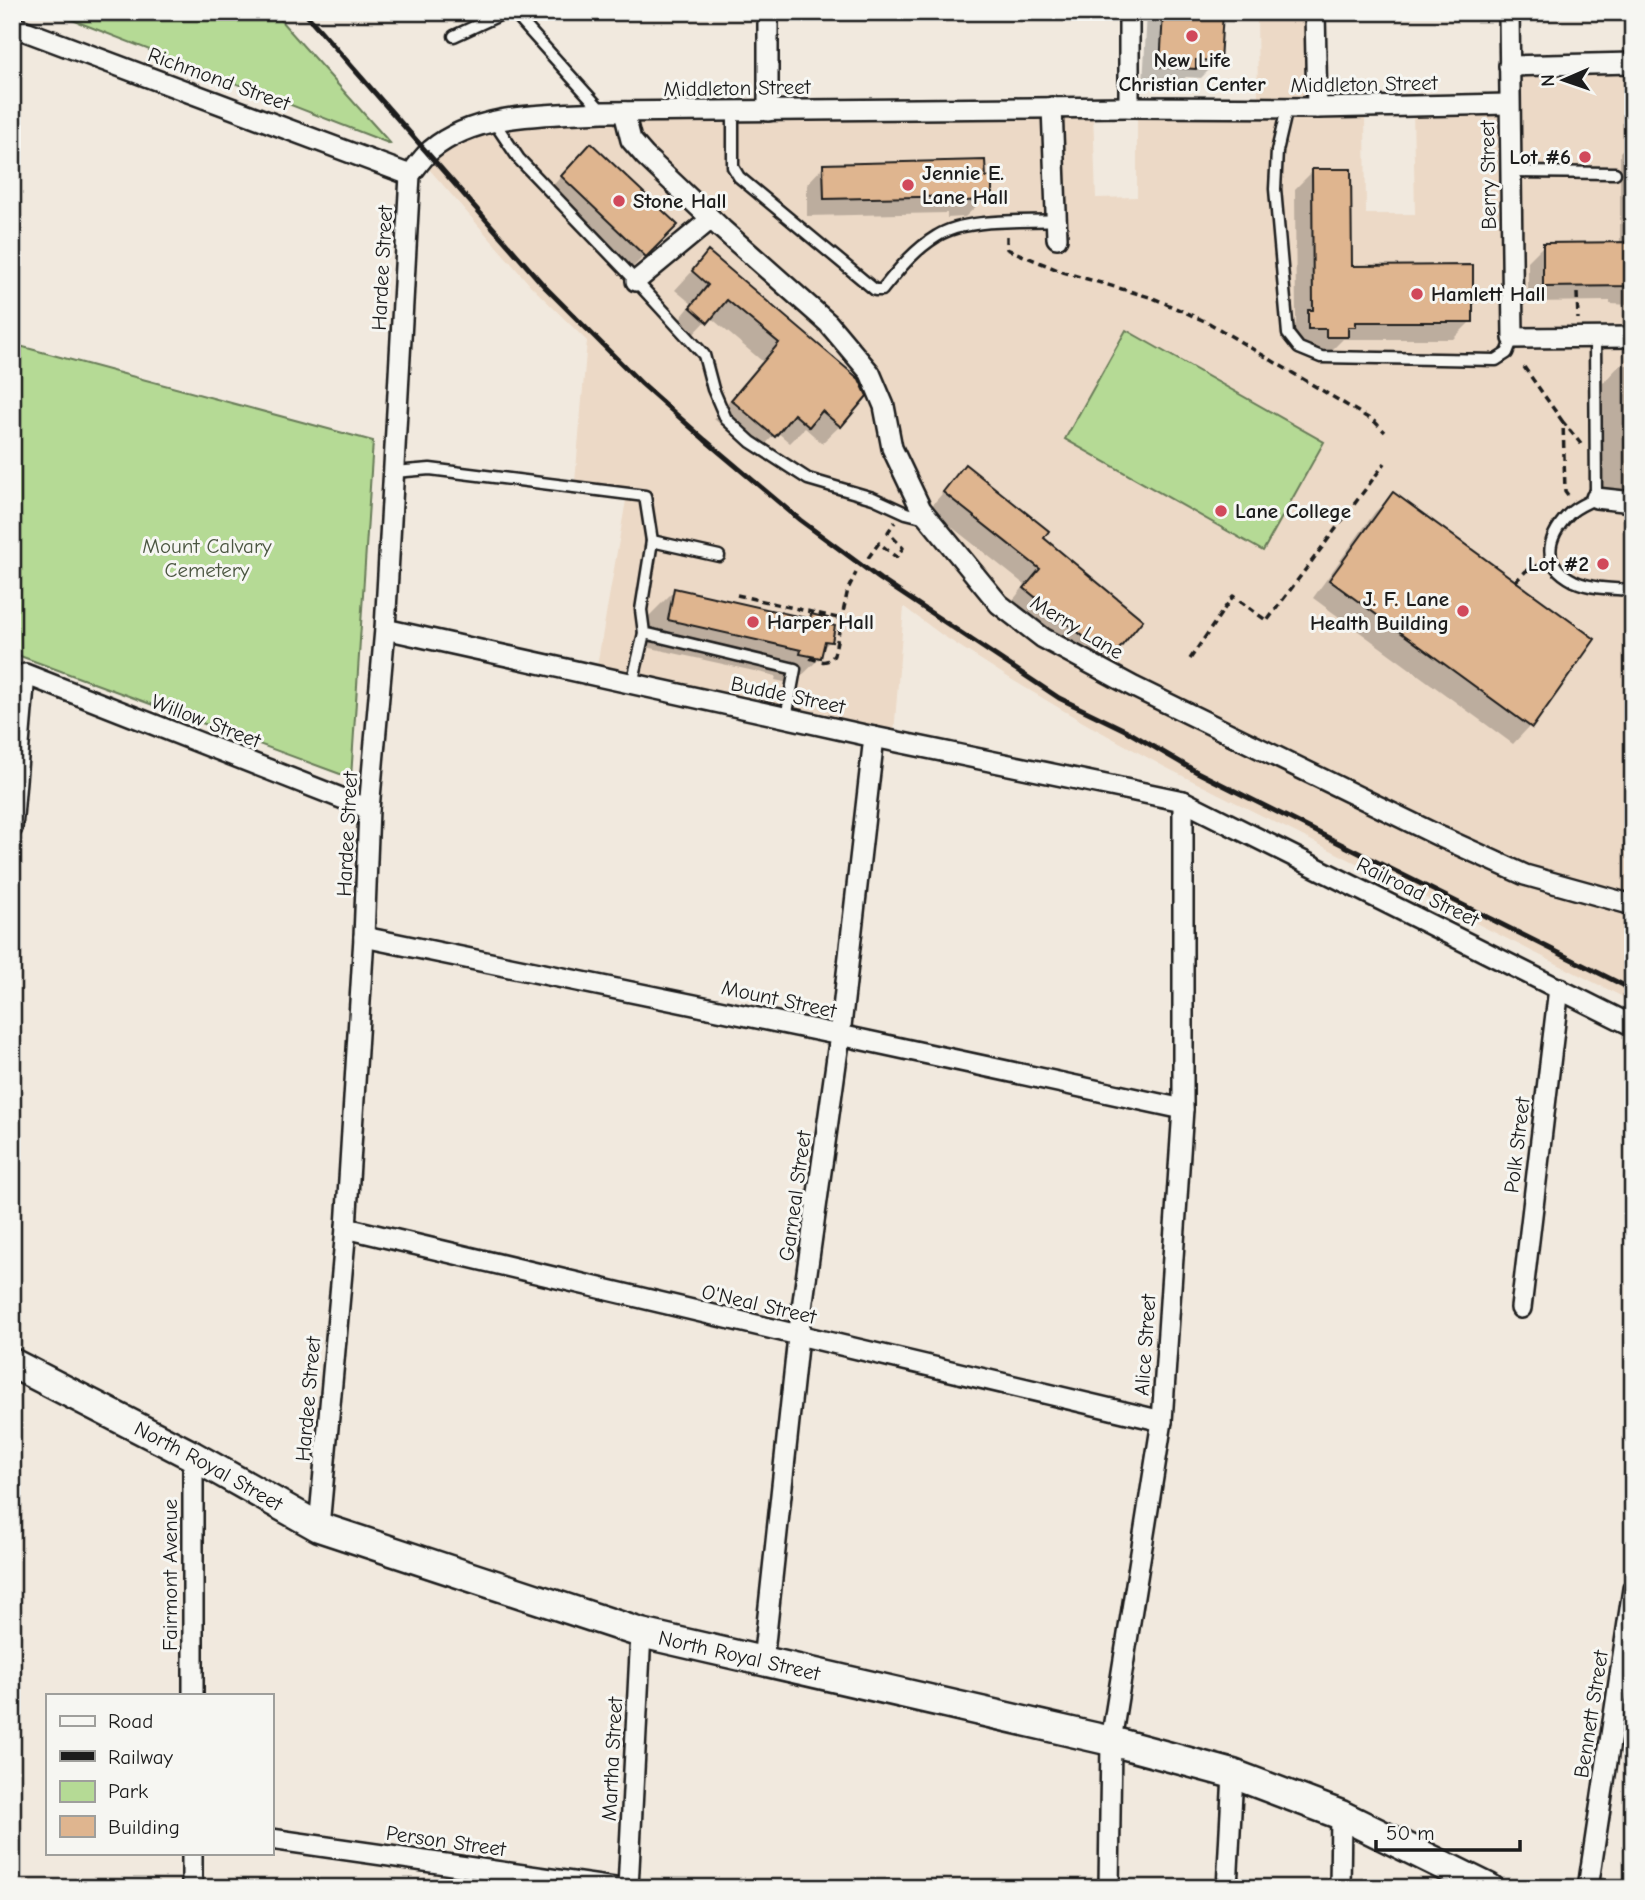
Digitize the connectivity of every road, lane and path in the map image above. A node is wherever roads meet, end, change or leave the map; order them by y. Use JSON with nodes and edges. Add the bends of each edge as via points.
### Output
{"nodes":[{"id":1,"x":506,"y":12,"type":"edge"},
{"id":2,"x":513,"y":12,"type":"edge"},
{"id":3,"x":768,"y":12,"type":"edge"},
{"id":4,"x":1129,"y":12,"type":"edge"},
{"id":5,"x":1315,"y":12,"type":"edge"},
{"id":6,"x":1509,"y":12,"type":"edge"},
{"id":7,"x":12,"y":26,"type":"edge"},
{"id":8,"x":454,"y":36,"type":"dead end"},
{"id":9,"x":1633,"y":63,"type":"edge"},
{"id":10,"x":1509,"y":66,"type":"junction"},
{"id":11,"x":1509,"y":104,"type":"junction"},
{"id":12,"x":1052,"y":107,"type":"junction"},
{"id":13,"x":1129,"y":107,"type":"junction"},
{"id":14,"x":1287,"y":108,"type":"junction"},
{"id":15,"x":1317,"y":108,"type":"junction"},
{"id":16,"x":733,"y":111,"type":"junction"},
{"id":17,"x":768,"y":111,"type":"junction"},
{"id":18,"x":603,"y":112,"type":"junction"},
{"id":19,"x":624,"y":112,"type":"junction"},
{"id":20,"x":494,"y":122,"type":"junction"},
{"id":21,"x":1511,"y":172,"type":"junction"},
{"id":22,"x":1615,"y":173,"type":"dead end"},
{"id":23,"x":410,"y":174,"type":"junction"},
{"id":24,"x":711,"y":219,"type":"junction"},
{"id":25,"x":1057,"y":229,"type":"joint"},
{"id":26,"x":1006,"y":230,"type":"dead end"},
{"id":27,"x":636,"y":281,"type":"junction"},
{"id":28,"x":1577,"y":293,"type":"dead end"},
{"id":29,"x":1587,"y":332,"type":"junction"},
{"id":30,"x":1633,"y":337,"type":"edge"},
{"id":31,"x":1513,"y":338,"type":"junction"},
{"id":32,"x":1524,"y":367,"type":"dead end"},
{"id":33,"x":1563,"y":422,"type":"junction"},
{"id":34,"x":1385,"y":432,"type":"dead end"},
{"id":35,"x":1585,"y":450,"type":"dead end"},
{"id":36,"x":1385,"y":463,"type":"dead end"},
{"id":37,"x":394,"y":472,"type":"junction"},
{"id":38,"x":1568,"y":495,"type":"dead end"},
{"id":39,"x":1596,"y":498,"type":"junction"},
{"id":40,"x":1633,"y":502,"type":"edge"},
{"id":41,"x":928,"y":519,"type":"junction"},
{"id":42,"x":889,"y":531,"type":"dead end"},
{"id":43,"x":652,"y":541,"type":"junction"},
{"id":44,"x":719,"y":556,"type":"dead end"},
{"id":45,"x":868,"y":558,"type":"dead end"},
{"id":46,"x":1552,"y":560,"type":"junction"},
{"id":47,"x":856,"y":573,"type":"dead end"},
{"id":48,"x":1515,"y":582,"type":"dead end"},
{"id":49,"x":1633,"y":590,"type":"edge"},
{"id":50,"x":737,"y":595,"type":"dead end"},
{"id":51,"x":842,"y":619,"type":"junction"},
{"id":52,"x":385,"y":629,"type":"junction"},
{"id":53,"x":643,"y":633,"type":"junction"},
{"id":54,"x":810,"y":658,"type":"dead end"},
{"id":55,"x":1190,"y":659,"type":"dead end"},
{"id":56,"x":632,"y":684,"type":"junction"},
{"id":57,"x":786,"y":718,"type":"junction"},
{"id":58,"x":874,"y":737,"type":"junction"},
{"id":59,"x":1183,"y":801,"type":"junction"},
{"id":60,"x":369,"y":809,"type":"junction"},
{"id":61,"x":12,"y":828,"type":"edge"},
{"id":62,"x":1633,"y":905,"type":"edge"},
{"id":63,"x":364,"y":937,"type":"junction"},
{"id":64,"x":1559,"y":988,"type":"junction"},
{"id":65,"x":1633,"y":1026,"type":"edge"},
{"id":66,"x":840,"y":1035,"type":"junction"},
{"id":67,"x":1183,"y":1109,"type":"junction"},
{"id":68,"x":346,"y":1228,"type":"junction"},
{"id":69,"x":1521,"y":1308,"type":"dead end"},
{"id":70,"x":798,"y":1336,"type":"junction"},
{"id":71,"x":12,"y":1363,"type":"edge"},
{"id":72,"x":1162,"y":1421,"type":"junction"},
{"id":73,"x":193,"y":1456,"type":"junction"},
{"id":74,"x":319,"y":1527,"type":"junction"},
{"id":75,"x":1633,"y":1589,"type":"edge"},
{"id":76,"x":641,"y":1633,"type":"junction"},
{"id":77,"x":763,"y":1662,"type":"junction"},
{"id":78,"x":192,"y":1694,"type":"edge"},
{"id":79,"x":1111,"y":1741,"type":"junction"},
{"id":80,"x":1233,"y":1774,"type":"junction"},
{"id":81,"x":1341,"y":1815,"type":"junction"},
{"id":82,"x":273,"y":1839,"type":"edge"},
{"id":83,"x":192,"y":1854,"type":"edge"},
{"id":84,"x":192,"y":1888,"type":"edge"},
{"id":85,"x":614,"y":1888,"type":"edge"},
{"id":86,"x":628,"y":1888,"type":"edge"},
{"id":87,"x":1108,"y":1888,"type":"edge"},
{"id":88,"x":1227,"y":1888,"type":"edge"},
{"id":89,"x":1340,"y":1888,"type":"edge"},
{"id":90,"x":1489,"y":1888,"type":"edge"},
{"id":91,"x":1588,"y":1888,"type":"edge"}],
"edges":[{"from":1,"to":8,"type":"lane"},
{"from":2,"to":18,"type":"lane"},
{"from":3,"to":17,"type":"street"},
{"from":4,"to":13,"type":"street"},
{"from":5,"to":15,"type":"street"},
{"from":6,"to":10,"type":"street","name":"Berry Street"},
{"from":7,"to":23,"type":"street","name":"Richmond Street"},
{"from":9,"to":10,"type":"street"},
{"from":10,"to":11,"type":"street","name":"Berry Street"},
{"from":11,"to":15,"type":"street","name":"Middleton Street"},
{"from":11,"to":21,"type":"street","name":"Berry Street"},
{"from":12,"to":13,"type":"street","name":"Middleton Street"},
{"from":12,"to":17,"type":"street","name":"Middleton Street"},
{"from":12,"to":25,"type":"street"},
{"from":13,"to":14,"type":"street","name":"Middleton Street"},
{"from":14,"to":15,"type":"street","name":"Middleton Street"},
{"from":14,"to":31,"type":"lane","via":[[1277,151],[1275,189],[1288,334],[1299,348],[1321,357],[1496,360],[1507,353]]},
{"from":16,"to":17,"type":"street","name":"Middleton Street"},
{"from":16,"to":19,"type":"street","name":"Middleton Street"},
{"from":16,"to":25,"type":"lane","via":[[733,167],[739,177],[874,290],[883,290],[907,259],[939,234],[969,225]]},
{"from":18,"to":19,"type":"street","name":"Middleton Street"},
{"from":18,"to":20,"type":"street","name":"Middleton Street"},
{"from":19,"to":24,"type":"street","name":"Merry Lane","via":[[631,140]]},
{"from":20,"to":23,"type":"street","name":"Middleton Street","via":[[470,128],[430,151]]},
{"from":20,"to":27,"type":"lane","via":[[519,159]]},
{"from":21,"to":22,"type":"lane"},
{"from":21,"to":31,"type":"street","name":"Berry Street"},
{"from":23,"to":37,"type":"street","name":"Hardee Street"},
{"from":24,"to":27,"type":"street"},
{"from":24,"to":41,"type":"street","name":"Merry Lane","via":[[828,323],[870,373],[884,406],[892,448]]},
{"from":26,"to":34,"type":"path","via":[[1007,249],[1063,272],[1153,298],[1209,323]]},
{"from":27,"to":41,"type":"lane","via":[[704,355],[726,419],[751,442],[808,479]]},
{"from":28,"to":29,"type":"path"},
{"from":29,"to":30,"type":"street"},
{"from":29,"to":31,"type":"street"},
{"from":29,"to":39,"type":"lane"},
{"from":32,"to":33,"type":"path"},
{"from":33,"to":35,"type":"path"},
{"from":33,"to":38,"type":"path"},
{"from":36,"to":55,"type":"path","via":[[1267,621],[1233,596]]},
{"from":37,"to":43,"type":"lane","via":[[430,469],[645,496]]},
{"from":37,"to":52,"type":"street","name":"Hardee Street"},
{"from":39,"to":40,"type":"street"},
{"from":39,"to":46,"type":"lane","via":[[1569,514],[1550,540]]},
{"from":41,"to":62,"type":"street","name":"Merry Lane","via":[[999,604],[1054,644],[1254,747],[1525,875]]},
{"from":42,"to":45,"type":"path","via":[[903,548],[896,557],[879,543]]},
{"from":43,"to":44,"type":"lane"},
{"from":43,"to":53,"type":"lane","via":[[641,610]]},
{"from":46,"to":48,"type":"path","via":[[1527,570]]},
{"from":46,"to":49,"type":"lane","via":[[1572,580]]},
{"from":47,"to":51,"type":"path"},
{"from":50,"to":51,"type":"path"},
{"from":51,"to":54,"type":"path","via":[[831,660]]},
{"from":52,"to":56,"type":"street","name":"Budde Street"},
{"from":52,"to":60,"type":"street","name":"Hardee Street"},
{"from":53,"to":56,"type":"lane"},
{"from":53,"to":57,"type":"lane","via":[[795,669]]},
{"from":56,"to":57,"type":"street","name":"Budde Street"},
{"from":57,"to":58,"type":"street","name":"Budde Street"},
{"from":58,"to":59,"type":"street","name":"Budde Street"},
{"from":58,"to":66,"type":"street","name":"Garneal Street"},
{"from":59,"to":64,"type":"street","name":"Railroad Street"},
{"from":59,"to":67,"type":"street","name":"Alice Street"},
{"from":60,"to":61,"type":"street","name":"Willow Street","via":[[25,674]]},
{"from":60,"to":63,"type":"street","name":"Hardee Street"},
{"from":63,"to":66,"type":"street","name":"Mount Street"},
{"from":63,"to":68,"type":"street","name":"Hardee Street"},
{"from":64,"to":65,"type":"street","name":"Railroad Street"},
{"from":64,"to":69,"type":"street","name":"Polk Street"},
{"from":66,"to":67,"type":"street","name":"Mount Street"},
{"from":66,"to":70,"type":"street","name":"Garneal Street"},
{"from":67,"to":72,"type":"street","name":"Alice Street"},
{"from":68,"to":70,"type":"street","name":"O'Neal Street"},
{"from":68,"to":74,"type":"street","name":"Hardee Street"},
{"from":70,"to":72,"type":"street","name":"O'Neal Street"},
{"from":70,"to":77,"type":"street","name":"Garneal Street"},
{"from":71,"to":73,"type":"main road","name":"North Royal Street"},
{"from":72,"to":79,"type":"street","name":"Alice Street"},
{"from":73,"to":74,"type":"main road","name":"North Royal Street"},
{"from":73,"to":78,"type":"street","name":"Fairmont Avenue"},
{"from":74,"to":76,"type":"main road","name":"North Royal Street"},
{"from":75,"to":91,"type":"street","name":"Bennett Street"},
{"from":76,"to":77,"type":"main road","name":"North Royal Street"},
{"from":76,"to":86,"type":"street","name":"Martha Street"},
{"from":77,"to":79,"type":"main road","name":"North Royal Street"},
{"from":79,"to":80,"type":"main road","name":"North Royal Street"},
{"from":79,"to":87,"type":"street","name":"Alice Street"},
{"from":80,"to":81,"type":"main road","name":"North Royal Street"},
{"from":80,"to":88,"type":"street"},
{"from":81,"to":89,"type":"street"},
{"from":81,"to":90,"type":"main road","name":"North Royal Street"},
{"from":82,"to":85,"type":"street","name":"Person Street"},
{"from":83,"to":84,"type":"street"}]}
